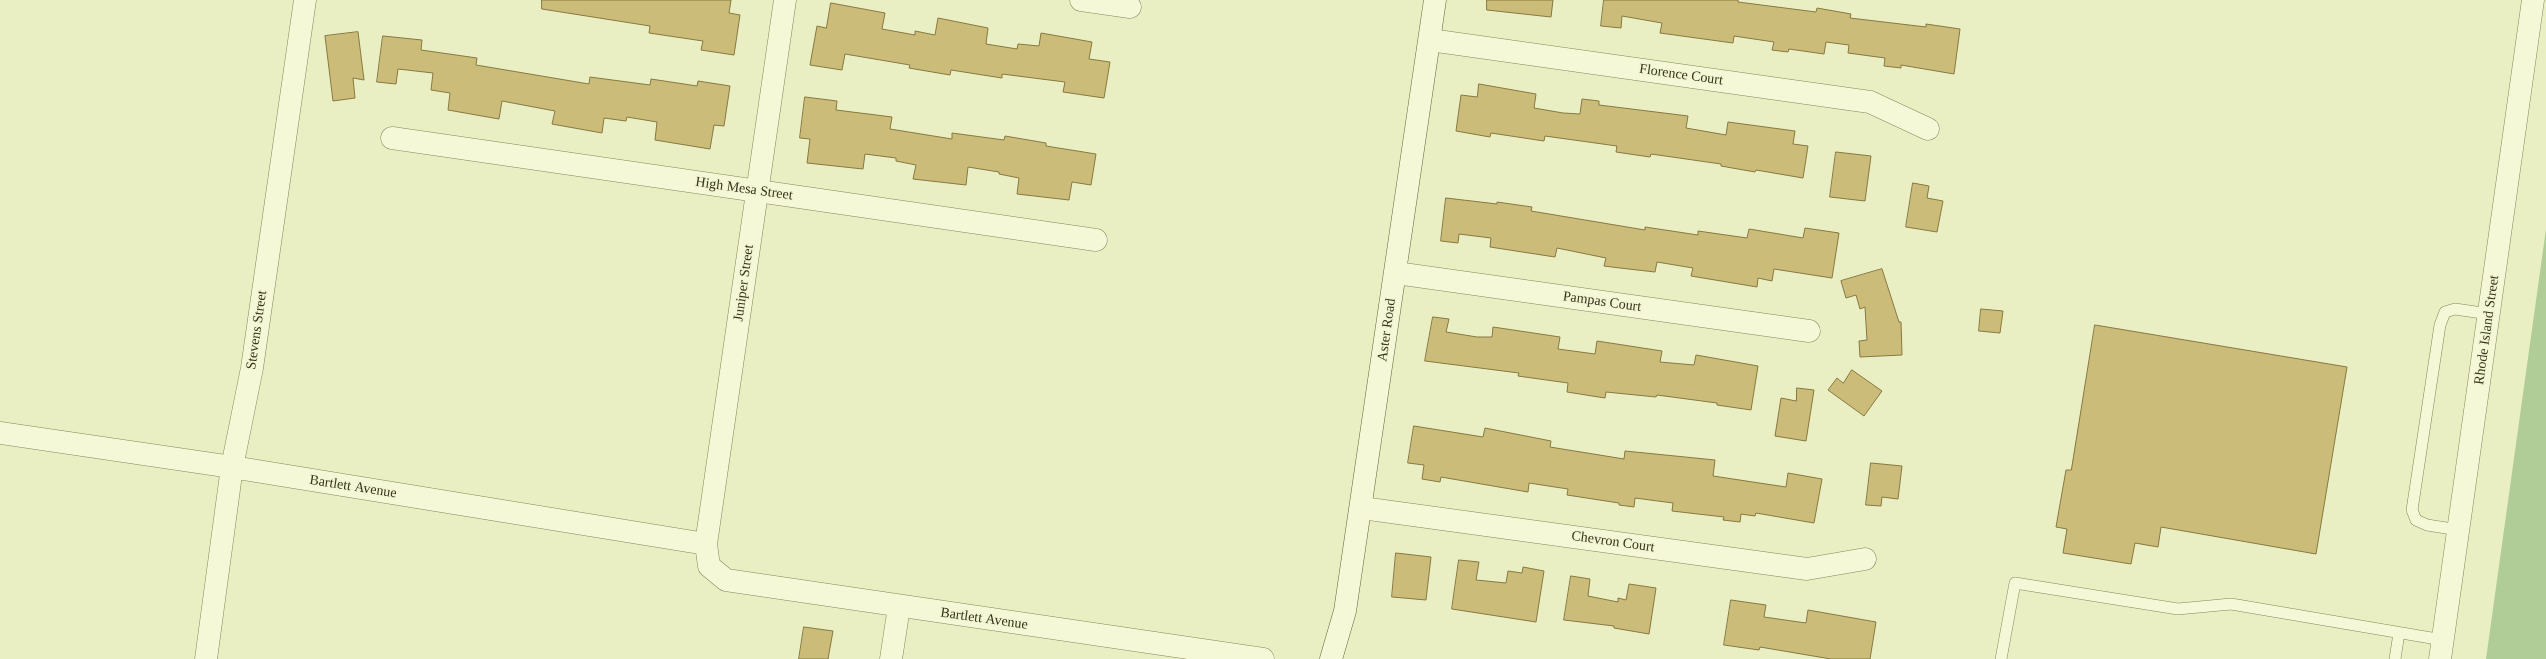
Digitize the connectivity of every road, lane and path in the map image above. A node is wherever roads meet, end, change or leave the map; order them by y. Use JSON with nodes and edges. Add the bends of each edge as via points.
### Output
{"nodes":[{"id":1,"x":305,"y":0,"type":"edge"},
{"id":2,"x":785,"y":0,"type":"edge"},
{"id":3,"x":1081,"y":0,"type":"edge"},
{"id":4,"x":1436,"y":0,"type":"edge"},
{"id":5,"x":2533,"y":0,"type":"edge"},
{"id":6,"x":1130,"y":7,"type":"dead end"},
{"id":7,"x":1430,"y":40,"type":"junction"},
{"id":8,"x":1928,"y":128,"type":"dead end"},
{"id":9,"x":392,"y":138,"type":"dead end"},
{"id":10,"x":757,"y":191,"type":"junction"},
{"id":11,"x":1096,"y":240,"type":"dead end"},
{"id":12,"x":1396,"y":273,"type":"junction"},
{"id":13,"x":2489,"y":314,"type":"junction"},
{"id":14,"x":1809,"y":331,"type":"dead end"},
{"id":15,"x":0,"y":433,"type":"edge"},
{"id":16,"x":232,"y":468,"type":"junction"},
{"id":17,"x":1362,"y":508,"type":"junction"},
{"id":18,"x":2459,"y":530,"type":"junction"},
{"id":19,"x":706,"y":544,"type":"junction"},
{"id":20,"x":1865,"y":559,"type":"dead end"},
{"id":21,"x":709,"y":566,"type":"joint"},
{"id":22,"x":899,"y":607,"type":"junction"},
{"id":23,"x":2399,"y":633,"type":"junction"},
{"id":24,"x":2442,"y":650,"type":"edge"},
{"id":25,"x":206,"y":659,"type":"edge"},
{"id":26,"x":891,"y":659,"type":"edge"},
{"id":27,"x":1263,"y":659,"type":"edge"},
{"id":28,"x":1331,"y":659,"type":"edge"},
{"id":29,"x":2001,"y":659,"type":"edge"},
{"id":30,"x":2395,"y":659,"type":"edge"}],
"edges":[{"from":1,"to":16,"type":"street","name":"Stevens Street","via":[[252,368]]},
{"from":2,"to":10,"type":"street","name":"Juniper Street"},
{"from":3,"to":6,"type":"street"},
{"from":4,"to":7,"type":"street","name":"Aster Road"},
{"from":5,"to":13,"type":"street","name":"Rhode Island Street"},
{"from":7,"to":8,"type":"street","name":"Florence Court","via":[[1870,102]]},
{"from":7,"to":12,"type":"street","name":"Aster Road"},
{"from":9,"to":10,"type":"street","name":"High Mesa Street"},
{"from":10,"to":11,"type":"street","name":"High Mesa Street"},
{"from":10,"to":19,"type":"street","name":"Juniper Street"},
{"from":12,"to":14,"type":"street","name":"Pampas Court"},
{"from":12,"to":17,"type":"street","name":"Aster Road"},
{"from":13,"to":18,"type":"street","name":"Rhode Island Street"},
{"from":13,"to":18,"type":"lane","via":[[2455,309],[2445,312],[2440,325],[2412,510],[2416,520],[2427,525]]},
{"from":15,"to":16,"type":"street","name":"Bartlett Avenue"},
{"from":16,"to":19,"type":"street","name":"Bartlett Avenue"},
{"from":16,"to":25,"type":"street","name":"Stevens Street"},
{"from":17,"to":20,"type":"street","name":"Chevron Court","via":[[1807,569]]},
{"from":17,"to":28,"type":"street","name":"Aster Road","via":[[1345,611]]},
{"from":18,"to":24,"type":"street","name":"Rhode Island Street"},
{"from":19,"to":21,"type":"street","name":"Juniper Street"},
{"from":21,"to":22,"type":"street","name":"Bartlett Avenue","via":[[726,580]]},
{"from":22,"to":26,"type":"street"},
{"from":22,"to":27,"type":"street","name":"Bartlett Avenue"},
{"from":23,"to":24,"type":"lane"},
{"from":23,"to":29,"type":"lane","via":[[2231,604],[2178,609],[2015,583]]},
{"from":23,"to":30,"type":"lane"}]}
